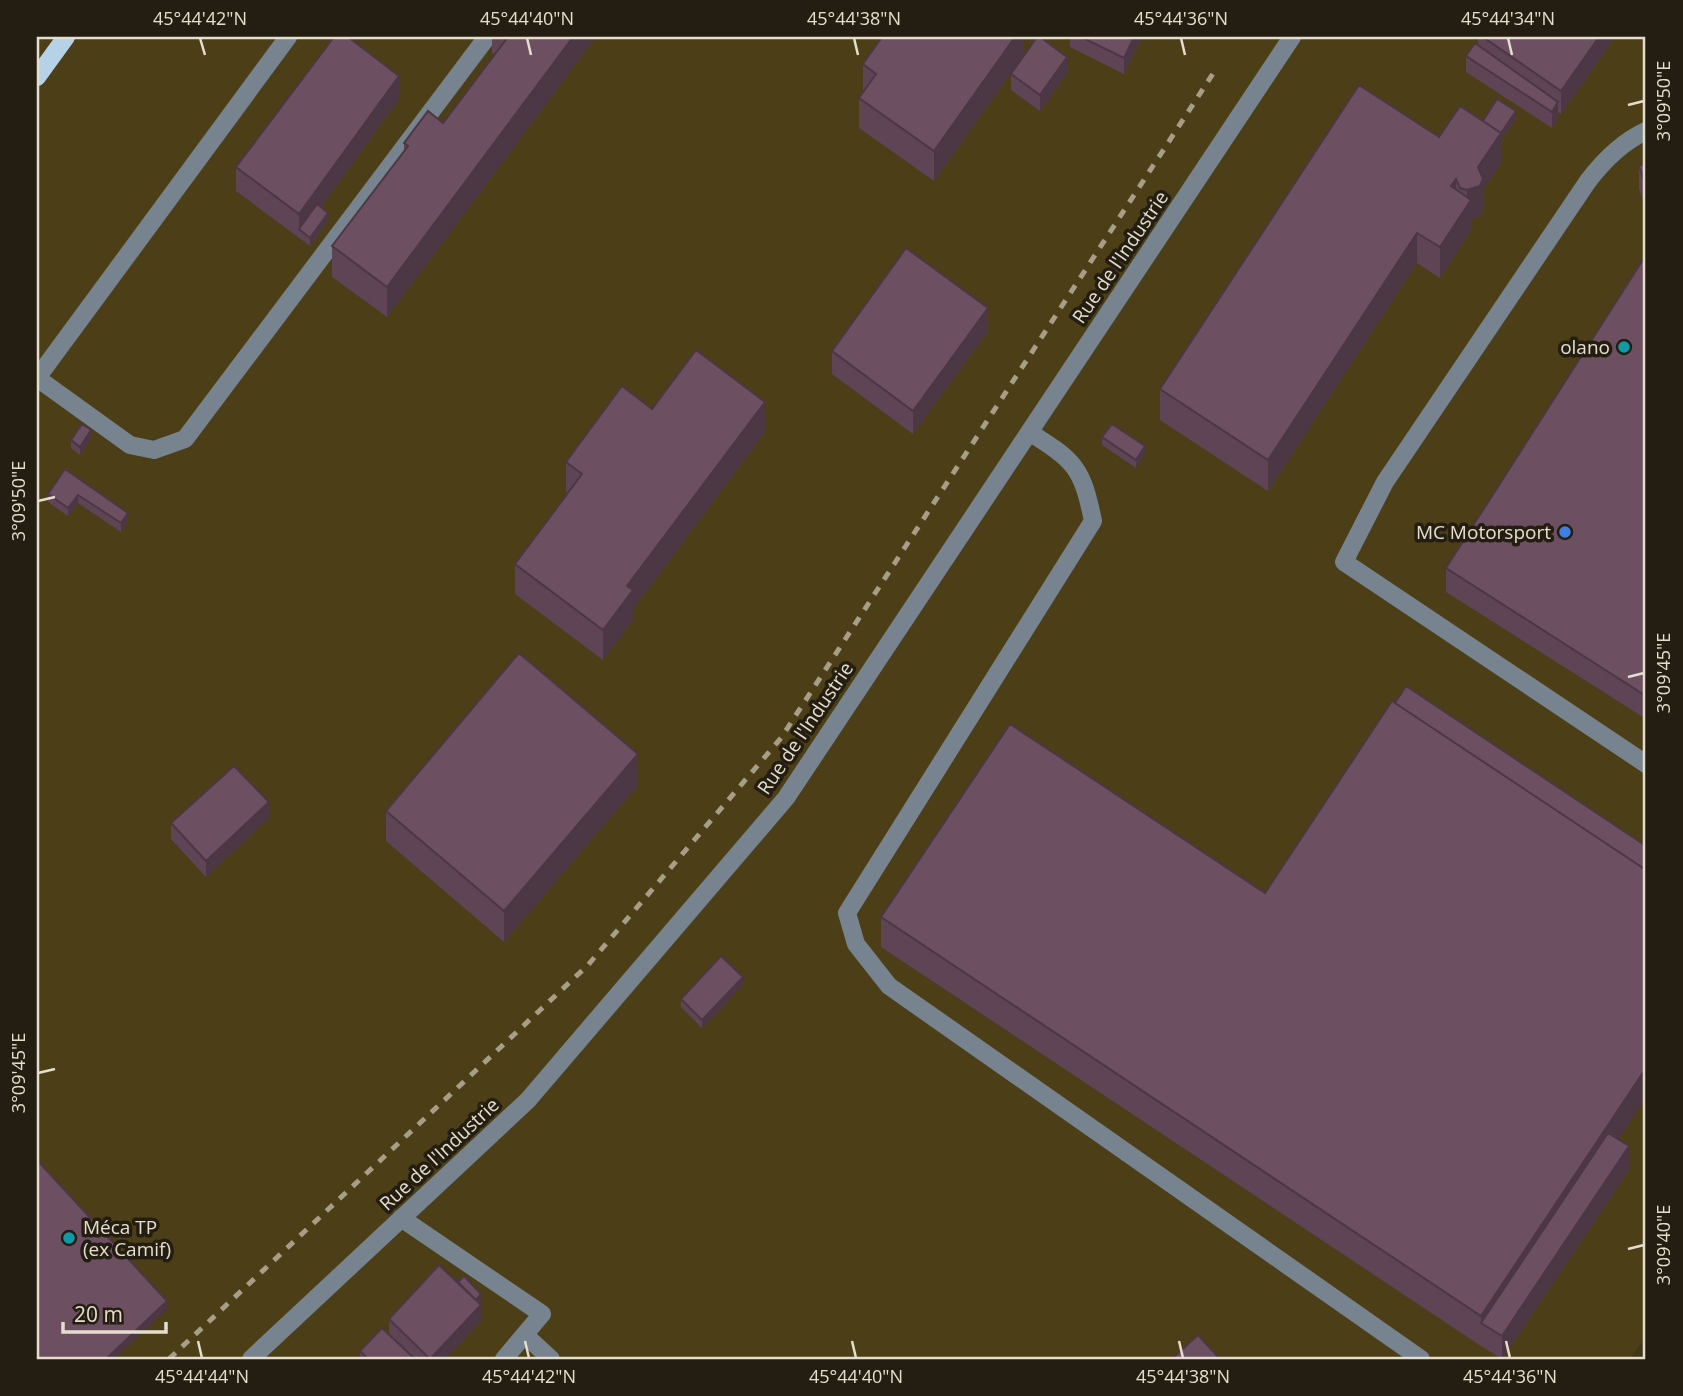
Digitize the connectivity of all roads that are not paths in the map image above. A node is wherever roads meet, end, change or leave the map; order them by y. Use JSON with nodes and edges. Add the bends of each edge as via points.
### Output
{"nodes":[{"id":1,"x":66,"y":37,"type":"edge"},
{"id":2,"x":288,"y":37,"type":"edge"},
{"id":3,"x":487,"y":37,"type":"edge"},
{"id":4,"x":1292,"y":37,"type":"edge"},
{"id":5,"x":37,"y":78,"type":"edge"},
{"id":6,"x":1646,"y":131,"type":"edge"},
{"id":7,"x":37,"y":378,"type":"edge"},
{"id":8,"x":1029,"y":432,"type":"junction"},
{"id":9,"x":1646,"y":764,"type":"edge"},
{"id":10,"x":401,"y":1218,"type":"junction"},
{"id":11,"x":526,"y":1336,"type":"junction"},
{"id":12,"x":251,"y":1359,"type":"edge"},
{"id":13,"x":503,"y":1359,"type":"edge"},
{"id":14,"x":551,"y":1359,"type":"edge"},
{"id":15,"x":1421,"y":1359,"type":"edge"}],
"edges":[{"from":1,"to":5,"type":"main road"},
{"from":2,"to":7,"type":"street"},
{"from":3,"to":7,"type":"street","via":[[186,439],[154,450],[130,445]]},
{"from":4,"to":8,"type":"street","name":"Rue de l'Industrie"},
{"from":6,"to":9,"type":"street","via":[[1620,147],[1588,181],[1385,482],[1344,562]]},
{"from":8,"to":10,"type":"street","name":"Rue de l'Industrie","via":[[786,798],[528,1100]]},
{"from":8,"to":15,"type":"street","via":[[1063,453],[1085,482],[1093,521],[847,913],[856,944],[889,986]]},
{"from":10,"to":11,"type":"street","via":[[542,1314]]},
{"from":10,"to":12,"type":"street","name":"Rue de l'Industrie"},
{"from":11,"to":13,"type":"street"},
{"from":11,"to":14,"type":"street"}]}
